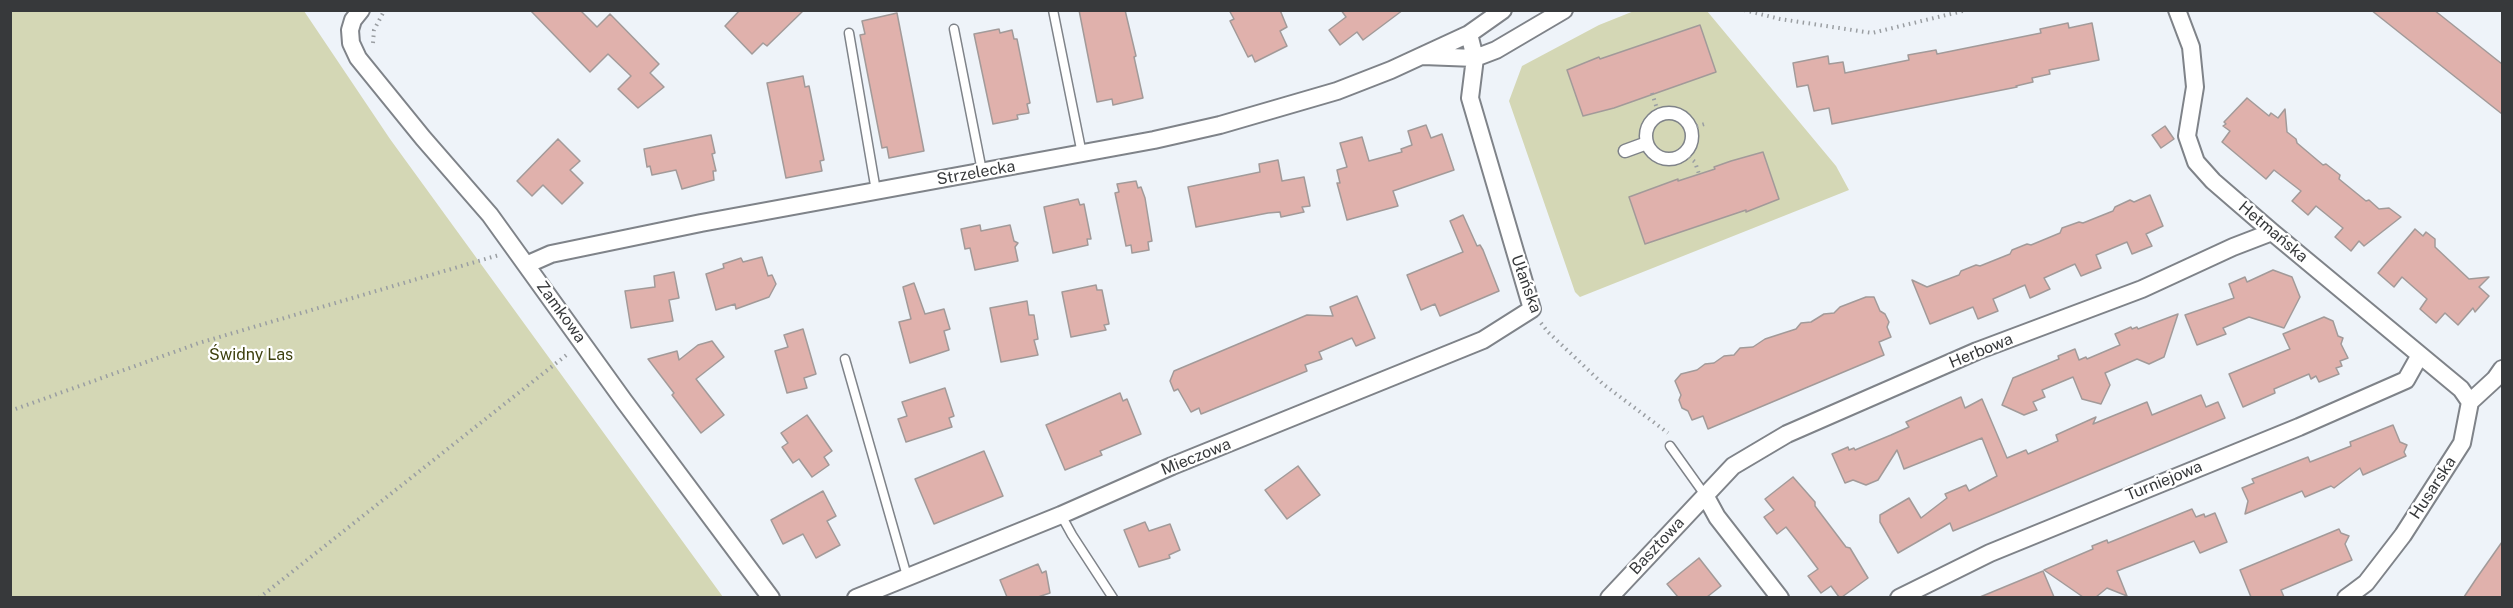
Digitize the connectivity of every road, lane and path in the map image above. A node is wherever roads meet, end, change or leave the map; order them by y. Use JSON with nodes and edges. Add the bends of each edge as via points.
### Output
{"nodes":[{"id":1,"x":361,"y":10,"type":"edge"},
{"id":2,"x":1053,"y":10,"type":"edge"},
{"id":3,"x":1503,"y":10,"type":"edge"},
{"id":4,"x":1564,"y":10,"type":"edge"},
{"id":5,"x":1744,"y":10,"type":"edge"},
{"id":6,"x":1967,"y":10,"type":"edge"},
{"id":7,"x":2177,"y":10,"type":"edge"},
{"id":8,"x":382,"y":12,"type":"edge"},
{"id":9,"x":954,"y":29,"type":"dead end"},
{"id":10,"x":849,"y":33,"type":"dead end"},
{"id":11,"x":1469,"y":34,"type":"junction"},
{"id":12,"x":376,"y":52,"type":"dead end"},
{"id":13,"x":1419,"y":56,"type":"junction"},
{"id":14,"x":1475,"y":58,"type":"junction"},
{"id":15,"x":1652,"y":93,"type":"dead end"},
{"id":16,"x":1659,"y":115,"type":"junction"},
{"id":17,"x":1708,"y":123,"type":"dead end"},
{"id":18,"x":1691,"y":128,"type":"junction"},
{"id":19,"x":1647,"y":143,"type":"junction"},
{"id":20,"x":1625,"y":151,"type":"dead end"},
{"id":21,"x":1684,"y":153,"type":"junction"},
{"id":22,"x":1082,"y":154,"type":"junction"},
{"id":23,"x":982,"y":171,"type":"junction"},
{"id":24,"x":1699,"y":174,"type":"dead end"},
{"id":25,"x":876,"y":191,"type":"junction"},
{"id":26,"x":2272,"y":232,"type":"junction"},
{"id":27,"x":514,"y":250,"type":"junction"},
{"id":28,"x":526,"y":265,"type":"junction"},
{"id":29,"x":1532,"y":309,"type":"junction"},
{"id":30,"x":583,"y":343,"type":"junction"},
{"id":31,"x":2420,"y":355,"type":"junction"},
{"id":32,"x":845,"y":359,"type":"dead end"},
{"id":33,"x":2502,"y":369,"type":"edge"},
{"id":34,"x":2470,"y":402,"type":"junction"},
{"id":35,"x":10,"y":411,"type":"edge"},
{"id":36,"x":1671,"y":436,"type":"dead end"},
{"id":37,"x":1671,"y":446,"type":"dead end"},
{"id":38,"x":1705,"y":495,"type":"junction"},
{"id":39,"x":1061,"y":514,"type":"junction"},
{"id":40,"x":907,"y":576,"type":"junction"},
{"id":41,"x":258,"y":597,"type":"edge"},
{"id":42,"x":771,"y":597,"type":"edge"},
{"id":43,"x":856,"y":597,"type":"edge"},
{"id":44,"x":1113,"y":597,"type":"edge"},
{"id":45,"x":1609,"y":597,"type":"edge"},
{"id":46,"x":1780,"y":597,"type":"edge"},
{"id":47,"x":1899,"y":597,"type":"edge"},
{"id":48,"x":2346,"y":597,"type":"edge"}],
"edges":[{"from":1,"to":27,"type":"street","name":"Zamkowa","via":[[350,30],[358,58],[490,215]]},
{"from":2,"to":22,"type":"lane"},
{"from":3,"to":11,"type":"street","name":"Strzelecka"},
{"from":4,"to":14,"type":"street","name":"Strzelecka"},
{"from":5,"to":6,"type":"path","via":[[1872,33]]},
{"from":7,"to":26,"type":"street","name":"Hetmańska","via":[[2190,47],[2195,87],[2187,136],[2196,162]]},
{"from":8,"to":12,"type":"path","via":[[372,42]]},
{"from":9,"to":23,"type":"lane"},
{"from":10,"to":25,"type":"lane"},
{"from":11,"to":13,"type":"street","name":"Strzelecka"},
{"from":11,"to":14,"type":"street","name":"Ułańska"},
{"from":13,"to":14,"type":"street","name":"Strzelecka"},
{"from":13,"to":22,"type":"street","name":"Strzelecka","via":[[1337,91],[1220,125]]},
{"from":14,"to":29,"type":"street","name":"Ułańska","via":[[1470,98]]},
{"from":15,"to":16,"type":"path"},
{"from":16,"to":18,"type":"street","via":[[1680,115]]},
{"from":16,"to":19,"type":"street","via":[[1647,128]]},
{"from":17,"to":18,"type":"path"},
{"from":18,"to":21,"type":"street","via":[[1692,141]]},
{"from":19,"to":20,"type":"street"},
{"from":19,"to":21,"type":"street","via":[[1661,157],[1671,159]]},
{"from":21,"to":24,"type":"path","via":[[1695,162]]},
{"from":22,"to":23,"type":"street","name":"Strzelecka"},
{"from":23,"to":25,"type":"street","name":"Strzelecka"},
{"from":25,"to":28,"type":"street","name":"Strzelecka","via":[[551,254]]},
{"from":26,"to":31,"type":"street","name":"Hetmańska"},
{"from":26,"to":38,"type":"street","name":"Herbowa","via":[[2142,289],[1977,351],[1787,434],[1732,466]]},
{"from":27,"to":28,"type":"street","name":"Zamkowa"},
{"from":27,"to":35,"type":"path","via":[[199,343]]},
{"from":28,"to":30,"type":"street","name":"Zamkowa"},
{"from":29,"to":36,"type":"path","name":"Ułańska","via":[[1548,332],[1603,384]]},
{"from":29,"to":39,"type":"street","name":"Mieczowa","via":[[1483,340]]},
{"from":30,"to":41,"type":"path"},
{"from":30,"to":42,"type":"street","name":"Zamkowa"},
{"from":31,"to":34,"type":"street","name":"Hetmańska","via":[[2461,389]]},
{"from":31,"to":47,"type":"street","name":"Turniejowa","via":[[2406,380],[1990,553]]},
{"from":32,"to":40,"type":"lane"},
{"from":33,"to":34,"type":"street"},
{"from":34,"to":48,"type":"street","name":"Husarska","via":[[2462,443],[2403,535],[2366,583]]},
{"from":37,"to":38,"type":"lane"},
{"from":38,"to":45,"type":"street","name":"Basztowa"},
{"from":38,"to":46,"type":"street","via":[[1717,517]]},
{"from":39,"to":40,"type":"street","name":"Mieczowa"},
{"from":39,"to":44,"type":"lane"},
{"from":40,"to":43,"type":"street","name":"Mieczowa"}]}
